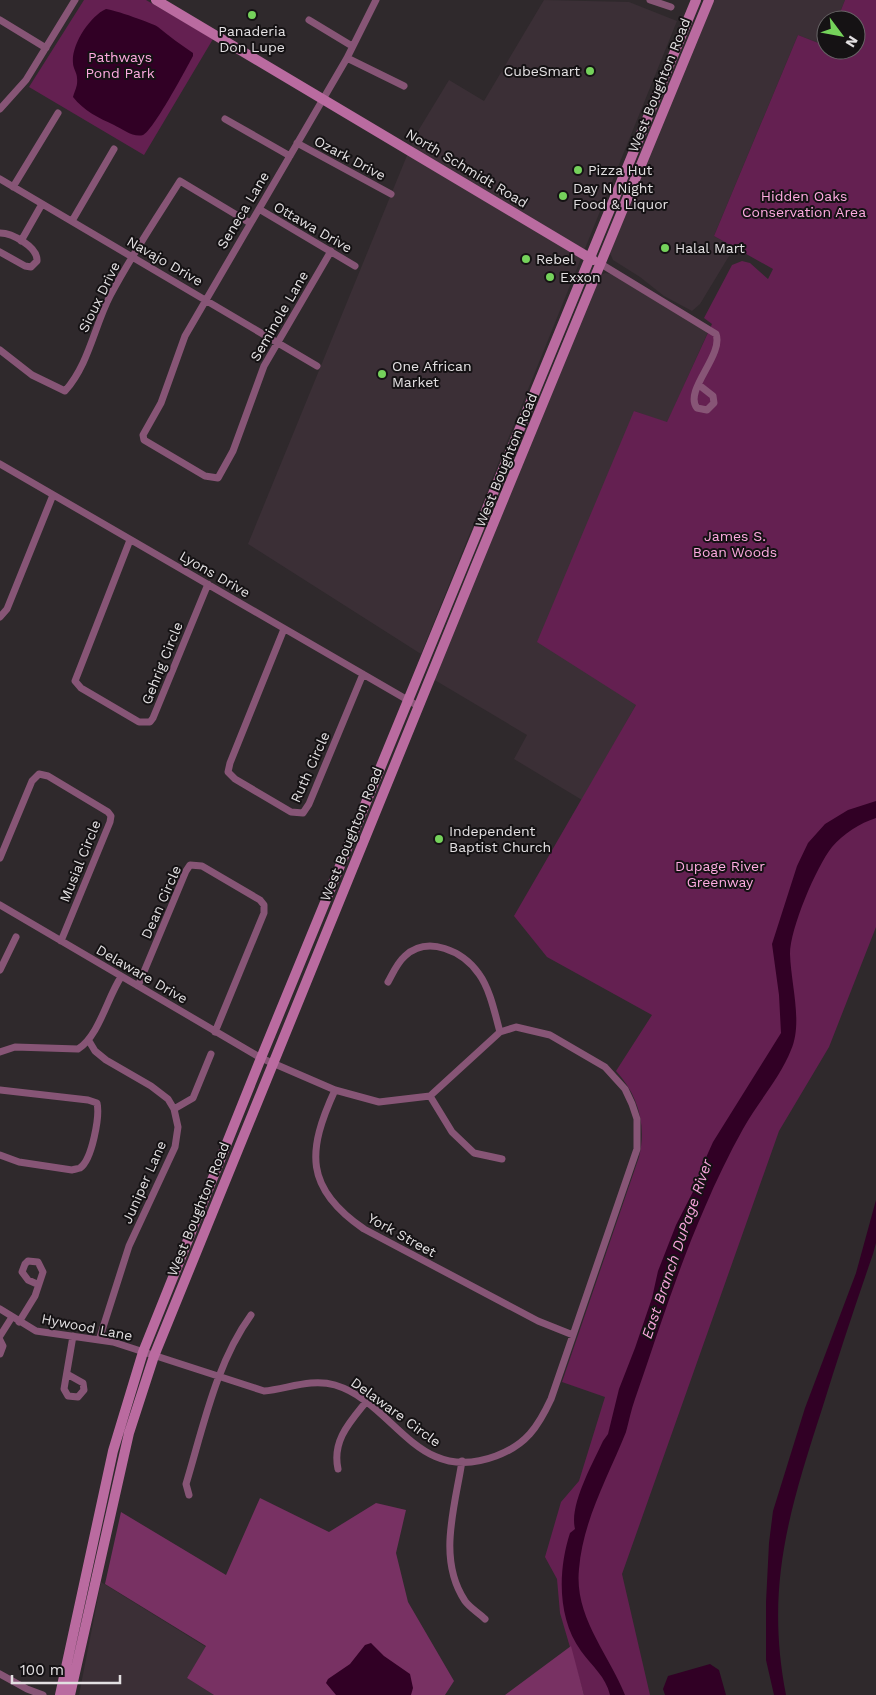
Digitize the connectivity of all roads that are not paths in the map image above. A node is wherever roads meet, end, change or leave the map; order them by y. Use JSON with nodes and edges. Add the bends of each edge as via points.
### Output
{"nodes":[{"id":1,"x":75,"y":0,"type":"edge"},
{"id":2,"x":156,"y":0,"type":"edge"},
{"id":3,"x":376,"y":0,"type":"edge"},
{"id":4,"x":650,"y":0,"type":"edge"},
{"id":5,"x":696,"y":0,"type":"edge"},
{"id":6,"x":709,"y":0,"type":"edge"},
{"id":7,"x":671,"y":7,"type":"dead end"},
{"id":8,"x":0,"y":20,"type":"edge"},
{"id":9,"x":309,"y":20,"type":"dead end"},
{"id":10,"x":352,"y":46,"type":"junction"},
{"id":11,"x":46,"y":48,"type":"junction"},
{"id":12,"x":346,"y":58,"type":"junction"},
{"id":13,"x":404,"y":86,"type":"dead end"},
{"id":14,"x":323,"y":98,"type":"junction"},
{"id":15,"x":0,"y":109,"type":"edge"},
{"id":16,"x":58,"y":112,"type":"dead end"},
{"id":17,"x":226,"y":118,"type":"dead end"},
{"id":18,"x":297,"y":143,"type":"junction"},
{"id":19,"x":114,"y":149,"type":"dead end"},
{"id":20,"x":290,"y":156,"type":"junction"},
{"id":21,"x":0,"y":179,"type":"edge"},
{"id":22,"x":13,"y":187,"type":"junction"},
{"id":23,"x":391,"y":194,"type":"dead end"},
{"id":24,"x":42,"y":204,"type":"junction"},
{"id":25,"x":259,"y":209,"type":"junction"},
{"id":26,"x":72,"y":221,"type":"junction"},
{"id":27,"x":250,"y":224,"type":"junction"},
{"id":28,"x":0,"y":233,"type":"edge"},
{"id":29,"x":21,"y":242,"type":"junction"},
{"id":30,"x":331,"y":251,"type":"junction"},
{"id":31,"x":0,"y":252,"type":"edge"},
{"id":32,"x":132,"y":257,"type":"junction"},
{"id":33,"x":588,"y":257,"type":"junction"},
{"id":34,"x":601,"y":264,"type":"junction"},
{"id":35,"x":355,"y":266,"type":"dead end"},
{"id":36,"x":205,"y":299,"type":"junction"},
{"id":37,"x":278,"y":342,"type":"junction"},
{"id":38,"x":0,"y":350,"type":"edge"},
{"id":39,"x":317,"y":366,"type":"dead end"},
{"id":40,"x":699,"y":385,"type":"dead end"},
{"id":41,"x":0,"y":464,"type":"edge"},
{"id":42,"x":218,"y":478,"type":"joint"},
{"id":43,"x":53,"y":495,"type":"junction"},
{"id":44,"x":130,"y":540,"type":"junction"},
{"id":45,"x":208,"y":584,"type":"junction"},
{"id":46,"x":0,"y":618,"type":"edge"},
{"id":47,"x":284,"y":628,"type":"junction"},
{"id":48,"x":431,"y":644,"type":"junction"},
{"id":49,"x":442,"y":651,"type":"junction"},
{"id":50,"x":363,"y":674,"type":"junction"},
{"id":51,"x":413,"y":703,"type":"junction"},
{"id":52,"x":378,"y":777,"type":"junction"},
{"id":53,"x":386,"y":783,"type":"junction"},
{"id":54,"x":0,"y":858,"type":"edge"},
{"id":55,"x":0,"y":905,"type":"edge"},
{"id":56,"x":16,"y":938,"type":"dead end"},
{"id":57,"x":61,"y":941,"type":"junction"},
{"id":58,"x":0,"y":970,"type":"edge"},
{"id":59,"x":121,"y":977,"type":"junction"},
{"id":60,"x":388,"y":982,"type":"dead end"},
{"id":61,"x":138,"y":986,"type":"junction"},
{"id":62,"x":215,"y":1032,"type":"junction"},
{"id":63,"x":500,"y":1032,"type":"junction"},
{"id":64,"x":89,"y":1041,"type":"junction"},
{"id":65,"x":0,"y":1052,"type":"edge"},
{"id":66,"x":211,"y":1054,"type":"dead end"},
{"id":67,"x":261,"y":1058,"type":"junction"},
{"id":68,"x":272,"y":1063,"type":"junction"},
{"id":69,"x":0,"y":1090,"type":"edge"},
{"id":70,"x":335,"y":1090,"type":"junction"},
{"id":71,"x":430,"y":1096,"type":"junction"},
{"id":72,"x":174,"y":1109,"type":"junction"},
{"id":73,"x":0,"y":1155,"type":"edge"},
{"id":74,"x":502,"y":1159,"type":"dead end"},
{"id":75,"x":37,"y":1284,"type":"dead end"},
{"id":76,"x":0,"y":1309,"type":"edge"},
{"id":77,"x":251,"y":1315,"type":"dead end"},
{"id":78,"x":12,"y":1317,"type":"junction"},
{"id":79,"x":19,"y":1322,"type":"junction"},
{"id":80,"x":573,"y":1335,"type":"junction"},
{"id":81,"x":73,"y":1336,"type":"junction"},
{"id":82,"x":0,"y":1338,"type":"edge"},
{"id":83,"x":99,"y":1340,"type":"junction"},
{"id":84,"x":143,"y":1352,"type":"junction"},
{"id":85,"x":0,"y":1354,"type":"edge"},
{"id":86,"x":154,"y":1356,"type":"junction"},
{"id":87,"x":67,"y":1374,"type":"dead end"},
{"id":88,"x":220,"y":1376,"type":"junction"},
{"id":89,"x":366,"y":1402,"type":"junction"},
{"id":90,"x":462,"y":1461,"type":"junction"},
{"id":91,"x":338,"y":1469,"type":"dead end"},
{"id":92,"x":189,"y":1495,"type":"dead end"},
{"id":93,"x":485,"y":1619,"type":"dead end"},
{"id":94,"x":0,"y":1674,"type":"edge"},
{"id":95,"x":28,"y":1692,"type":"edge"},
{"id":96,"x":42,"y":1695,"type":"edge"},
{"id":97,"x":60,"y":1695,"type":"edge"},
{"id":98,"x":70,"y":1695,"type":"edge"}],
"edges":[{"from":1,"to":11,"type":"street"},
{"from":2,"to":14,"type":"main road","name":"North Schmidt Road"},
{"from":3,"to":10,"type":"street","name":"Seneca Lane"},
{"from":4,"to":7,"type":"street"},
{"from":5,"to":33,"type":"main road","name":"West Boughton Road"},
{"from":6,"to":34,"type":"main road","name":"West Boughton Road"},
{"from":8,"to":11,"type":"street"},
{"from":9,"to":10,"type":"street"},
{"from":10,"to":12,"type":"street","name":"Seneca Lane"},
{"from":11,"to":15,"type":"street","via":[[26,80]]},
{"from":12,"to":13,"type":"street"},
{"from":12,"to":14,"type":"street","name":"Seneca Lane"},
{"from":14,"to":18,"type":"street","name":"Seneca Lane"},
{"from":14,"to":33,"type":"main road","name":"North Schmidt Road"},
{"from":16,"to":22,"type":"street"},
{"from":17,"to":20,"type":"street"},
{"from":18,"to":20,"type":"street","name":"Seneca Lane"},
{"from":18,"to":23,"type":"street","name":"Ozark Drive"},
{"from":19,"to":26,"type":"street"},
{"from":20,"to":25,"type":"street","name":"Seneca Lane"},
{"from":21,"to":22,"type":"street","name":"Navajo Drive"},
{"from":22,"to":24,"type":"street","name":"Navajo Drive"},
{"from":24,"to":26,"type":"street","name":"Navajo Drive"},
{"from":24,"to":29,"type":"street"},
{"from":25,"to":27,"type":"street","name":"Seneca Lane"},
{"from":25,"to":30,"type":"street","name":"Ottawa Drive"},
{"from":26,"to":32,"type":"street","name":"Navajo Drive"},
{"from":27,"to":32,"type":"street","name":"Sioux Drive","via":[[180,181]]},
{"from":27,"to":36,"type":"street","name":"Seneca Lane"},
{"from":28,"to":29,"type":"street"},
{"from":29,"to":31,"type":"street","via":[[37,254],[34,266],[25,266]]},
{"from":30,"to":35,"type":"street","name":"Ottawa Drive"},
{"from":30,"to":37,"type":"street","name":"Seminole Lane"},
{"from":32,"to":36,"type":"street","name":"Navajo Drive"},
{"from":32,"to":38,"type":"street","name":"Sioux Drive","via":[[110,296],[86,358],[65,391],[32,375]]},
{"from":33,"to":34,"type":"main road","name":"North Schmidt Road"},
{"from":33,"to":48,"type":"main road","name":"West Boughton Road"},
{"from":34,"to":40,"type":"street","name":"North Schmidt Road","via":[[716,334],[717,345]]},
{"from":34,"to":49,"type":"main road","name":"West Boughton Road"},
{"from":36,"to":37,"type":"street","name":"Navajo Drive"},
{"from":36,"to":42,"type":"street","name":"Seneca Lane","via":[[185,336],[161,403],[143,437],[206,476]]},
{"from":37,"to":39,"type":"street","name":"Navajo Drive"},
{"from":37,"to":42,"type":"street","name":"Seminole Lane","via":[[264,366],[230,459]]},
{"from":41,"to":43,"type":"street","name":"Lyons Drive"},
{"from":43,"to":44,"type":"street","name":"Lyons Drive"},
{"from":43,"to":46,"type":"street","via":[[7,609]]},
{"from":44,"to":45,"type":"street","name":"Lyons Drive"},
{"from":44,"to":45,"type":"street","name":"Gehrig Circle","via":[[75,681],[81,688],[139,722],[150,722],[153,718]]},
{"from":45,"to":47,"type":"street","name":"Lyons Drive"},
{"from":47,"to":50,"type":"street","name":"Lyons Drive"},
{"from":47,"to":50,"type":"street","name":"Ruth Circle","via":[[228,772],[291,812],[303,813],[309,804]]},
{"from":48,"to":49,"type":"street"},
{"from":48,"to":51,"type":"main road","name":"West Boughton Road"},
{"from":49,"to":51,"type":"main road","name":"West Boughton Road"},
{"from":50,"to":51,"type":"street","name":"Lyons Drive"},
{"from":51,"to":52,"type":"main road","name":"West Boughton Road"},
{"from":51,"to":53,"type":"main road","name":"West Boughton Road"},
{"from":52,"to":53,"type":"street"},
{"from":52,"to":67,"type":"main road","name":"West Boughton Road"},
{"from":53,"to":68,"type":"main road","name":"West Boughton Road"},
{"from":54,"to":57,"type":"street","name":"Musial Circle","via":[[32,780],[39,774],[48,776],[111,816]]},
{"from":55,"to":57,"type":"street","name":"Delaware Drive"},
{"from":56,"to":58,"type":"street"},
{"from":57,"to":59,"type":"street","name":"Delaware Drive"},
{"from":59,"to":61,"type":"street","name":"Delaware Drive"},
{"from":59,"to":64,"type":"street"},
{"from":60,"to":63,"type":"street","via":[[404,956],[413,950],[442,947],[456,951],[480,975]]},
{"from":61,"to":62,"type":"street","name":"Delaware Drive"},
{"from":61,"to":62,"type":"street","name":"Dean Circle","via":[[190,866],[202,866],[260,900],[264,913]]},
{"from":62,"to":67,"type":"street","name":"Delaware Drive"},
{"from":63,"to":71,"type":"street"},
{"from":63,"to":80,"type":"street","name":"Delaware Circle","via":[[516,1027],[565,1042],[614,1075],[625,1089],[635,1112],[637,1148]]},
{"from":64,"to":65,"type":"street","via":[[78,1050],[15,1047]]},
{"from":64,"to":72,"type":"street","via":[[106,1060],[151,1086],[168,1099]]},
{"from":66,"to":72,"type":"street","via":[[193,1098]]},
{"from":67,"to":68,"type":"street","name":"Delaware Drive"},
{"from":67,"to":84,"type":"main road","name":"West Boughton Road"},
{"from":68,"to":70,"type":"street"},
{"from":68,"to":86,"type":"main road","name":"West Boughton Road"},
{"from":69,"to":73,"type":"street","via":[[88,1100],[97,1103],[99,1113],[86,1160],[80,1167],[72,1170],[19,1162]]},
{"from":70,"to":71,"type":"street","via":[[380,1102]]},
{"from":70,"to":80,"type":"street","name":"York Street","via":[[316,1140],[316,1163],[319,1179],[328,1196],[344,1215],[364,1229],[529,1316]]},
{"from":71,"to":74,"type":"street","via":[[452,1132],[474,1153]]},
{"from":72,"to":83,"type":"street","name":"Juniper Lane","via":[[178,1127],[175,1147],[129,1246]]},
{"from":75,"to":79,"type":"street","via":[[35,1296]]},
{"from":76,"to":78,"type":"street","name":"Hywood Lane"},
{"from":77,"to":88,"type":"street","via":[[239,1331]]},
{"from":78,"to":79,"type":"street","name":"Hywood Lane"},
{"from":78,"to":82,"type":"street"},
{"from":79,"to":81,"type":"street","name":"Hywood Lane","via":[[36,1331]]},
{"from":80,"to":90,"type":"street","name":"Delaware Circle","via":[[540,1423],[510,1451],[484,1461]]},
{"from":81,"to":83,"type":"street","name":"Hywood Lane"},
{"from":81,"to":87,"type":"street"},
{"from":82,"to":85,"type":"street","via":[[3,1346]]},
{"from":83,"to":84,"type":"street","name":"Hywood Lane"},
{"from":84,"to":86,"type":"street","name":"Delaware Circle"},
{"from":84,"to":97,"type":"main road","name":"West Boughton Road","via":[[113,1451]]},
{"from":86,"to":88,"type":"street","name":"Delaware Circle"},
{"from":86,"to":98,"type":"main road","name":"West Boughton Road","via":[[129,1433]]},
{"from":88,"to":89,"type":"street","name":"Delaware Circle","via":[[264,1391],[304,1384],[334,1385]]},
{"from":88,"to":92,"type":"street","via":[[186,1484]]},
{"from":89,"to":90,"type":"street","name":"Delaware Circle","via":[[425,1452],[444,1460]]},
{"from":89,"to":91,"type":"street","via":[[337,1444],[335,1457]]},
{"from":90,"to":93,"type":"street","via":[[448,1549],[458,1588],[466,1603]]},
{"from":94,"to":95,"type":"street"},
{"from":95,"to":96,"type":"street"}]}
